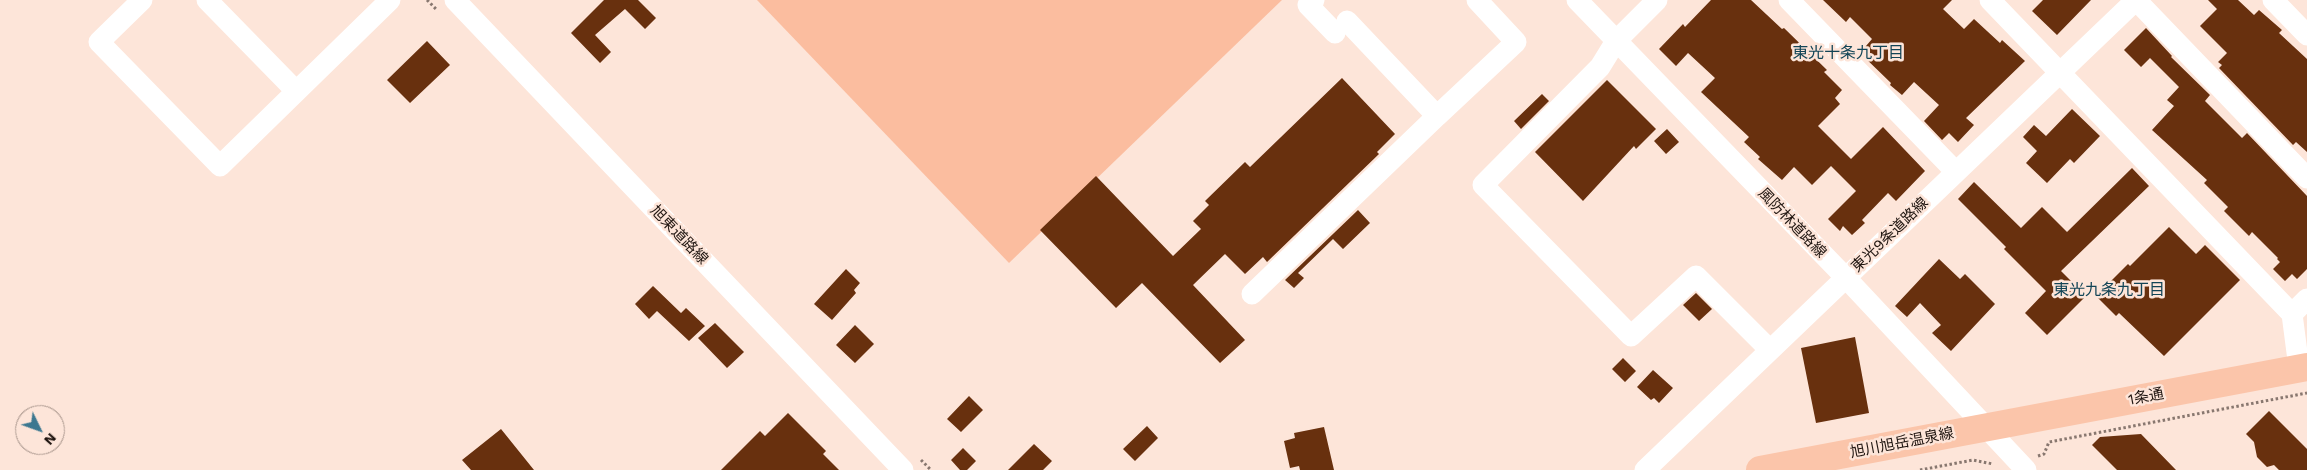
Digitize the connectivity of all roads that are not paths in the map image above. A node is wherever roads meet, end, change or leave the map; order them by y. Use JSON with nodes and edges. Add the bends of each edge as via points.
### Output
{"nodes":[{"id":1,"x":142,"y":0,"type":"edge"},
{"id":2,"x":207,"y":0,"type":"edge"},
{"id":3,"x":390,"y":0,"type":"edge"},
{"id":4,"x":455,"y":0,"type":"edge"},
{"id":5,"x":1314,"y":0,"type":"edge"},
{"id":6,"x":1477,"y":0,"type":"edge"},
{"id":7,"x":1577,"y":0,"type":"edge"},
{"id":8,"x":1658,"y":0,"type":"edge"},
{"id":9,"x":1790,"y":0,"type":"edge"},
{"id":10,"x":1990,"y":0,"type":"edge"},
{"id":11,"x":2136,"y":0,"type":"edge"},
{"id":12,"x":2273,"y":0,"type":"edge"},
{"id":13,"x":2307,"y":34,"type":"edge"},
{"id":14,"x":1616,"y":41,"type":"junction"},
{"id":15,"x":2060,"y":72,"type":"junction"},
{"id":16,"x":296,"y":91,"type":"junction"},
{"id":17,"x":1436,"y":116,"type":"junction"},
{"id":18,"x":1956,"y":172,"type":"junction"},
{"id":19,"x":2307,"y":178,"type":"edge"},
{"id":20,"x":1846,"y":278,"type":"junction"},
{"id":21,"x":1252,"y":294,"type":"dead end"},
{"id":22,"x":2300,"y":307,"type":"edge"},
{"id":23,"x":1770,"y":350,"type":"junction"},
{"id":24,"x":2304,"y":376,"type":"edge"},
{"id":25,"x":1984,"y":427,"type":"junction"},
{"id":26,"x":2022,"y":465,"type":"edge"},
{"id":27,"x":1801,"y":466,"type":"edge"},
{"id":28,"x":903,"y":470,"type":"edge"},
{"id":29,"x":1645,"y":470,"type":"edge"},
{"id":30,"x":1760,"y":470,"type":"edge"}],
"edges":[{"from":1,"to":16,"type":"street","via":[[99,42],[220,166]]},
{"from":2,"to":16,"type":"street"},
{"from":3,"to":16,"type":"street"},
{"from":4,"to":28,"type":"street","name":"旭東道路線"},
{"from":5,"to":17,"type":"street","via":[[1308,5],[1341,27]]},
{"from":6,"to":17,"type":"street","via":[[1516,42]]},
{"from":7,"to":14,"type":"street","name":"風防林道路線"},
{"from":8,"to":14,"type":"street"},
{"from":9,"to":18,"type":"street"},
{"from":10,"to":15,"type":"street"},
{"from":11,"to":15,"type":"street","name":"東光9条道路線"},
{"from":11,"to":19,"type":"street"},
{"from":12,"to":13,"type":"street"},
{"from":14,"to":20,"type":"street","name":"風防林道路線"},
{"from":14,"to":23,"type":"street","via":[[1600,67],[1483,185],[1631,336],[1696,276]]},
{"from":15,"to":18,"type":"street","name":"東光9条道路線"},
{"from":15,"to":22,"type":"street"},
{"from":17,"to":21,"type":"street"},
{"from":18,"to":20,"type":"street","name":"東光9条道路線"},
{"from":20,"to":23,"type":"street","name":"東光9条道路線"},
{"from":20,"to":25,"type":"street","name":"風防林道路線"},
{"from":22,"to":24,"type":"street"},
{"from":23,"to":29,"type":"street","name":"東光9条道路線"},
{"from":24,"to":25,"type":"main road","name":"1条通"},
{"from":25,"to":26,"type":"street","name":"風防林道路線"},
{"from":25,"to":27,"type":"main road","name":"旭川旭岳温泉線"},
{"from":27,"to":30,"type":"main road","name":"旭川旭岳温泉線"}]}
